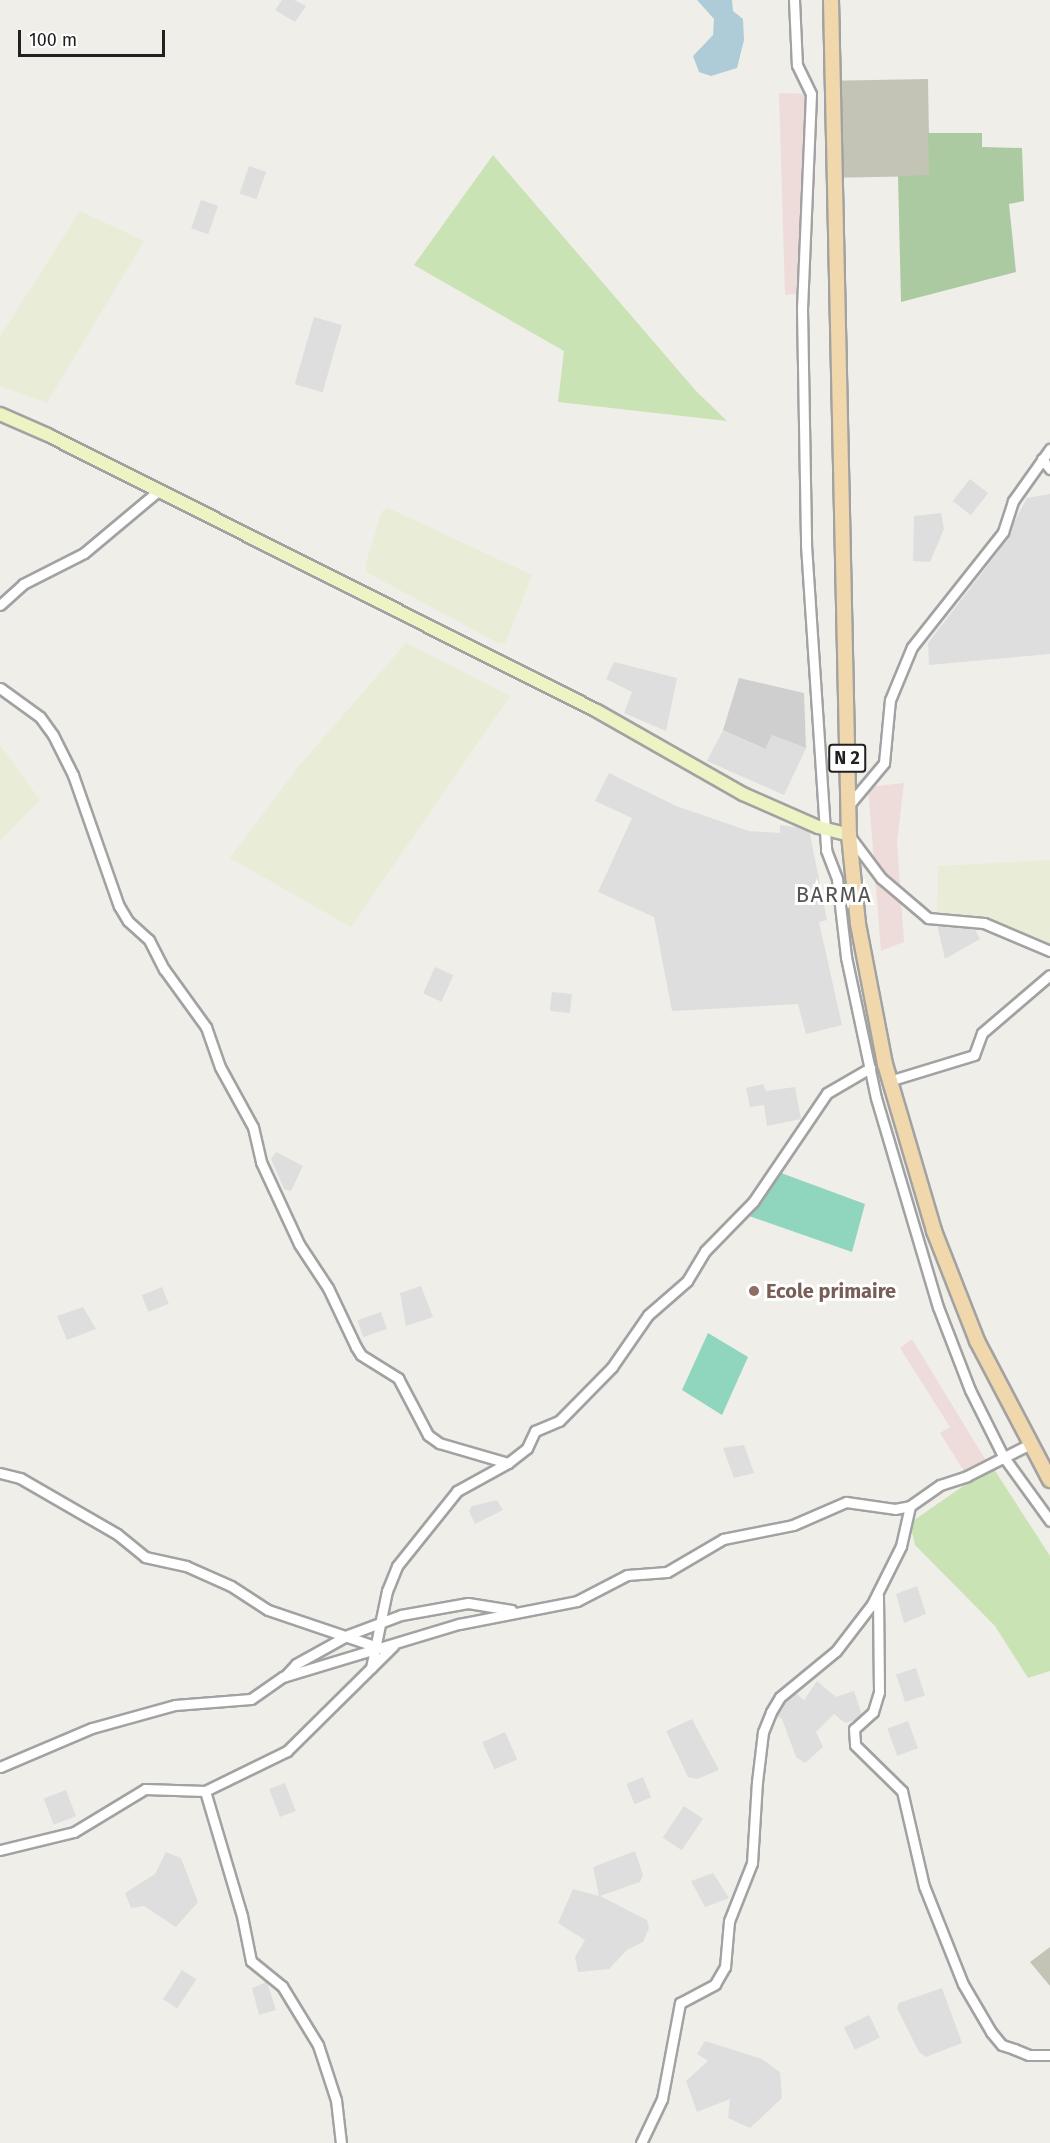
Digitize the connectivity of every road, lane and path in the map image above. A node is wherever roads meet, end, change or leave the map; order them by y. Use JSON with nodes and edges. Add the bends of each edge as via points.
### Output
{"nodes":[{"id":1,"x":794,"y":0,"type":"edge"},
{"id":2,"x":831,"y":0,"type":"edge"},
{"id":3,"x":3,"y":414,"type":"edge"},
{"id":4,"x":1050,"y":449,"type":"edge"},
{"id":5,"x":1042,"y":459,"type":"junction"},
{"id":6,"x":1050,"y":469,"type":"edge"},
{"id":7,"x":157,"y":492,"type":"junction"},
{"id":8,"x":0,"y":604,"type":"edge"},
{"id":9,"x":0,"y":688,"type":"edge"},
{"id":10,"x":848,"y":806,"type":"junction"},
{"id":11,"x":823,"y":828,"type":"junction"},
{"id":12,"x":849,"y":835,"type":"junction"},
{"id":13,"x":1050,"y":951,"type":"edge"},
{"id":14,"x":1050,"y":975,"type":"edge"},
{"id":15,"x":870,"y":1068,"type":"junction"},
{"id":16,"x":889,"y":1081,"type":"junction"},
{"id":17,"x":1030,"y":1444,"type":"junction"},
{"id":18,"x":1003,"y":1456,"type":"junction"},
{"id":19,"x":508,"y":1464,"type":"junction"},
{"id":20,"x":0,"y":1473,"type":"edge"},
{"id":21,"x":1050,"y":1480,"type":"edge"},
{"id":22,"x":910,"y":1506,"type":"junction"},
{"id":23,"x":1050,"y":1521,"type":"edge"},
{"id":24,"x":879,"y":1593,"type":"junction"},
{"id":25,"x":519,"y":1611,"type":"junction"},
{"id":26,"x":379,"y":1624,"type":"junction"},
{"id":27,"x":348,"y":1635,"type":"junction"},
{"id":28,"x":395,"y":1645,"type":"junction"},
{"id":29,"x":377,"y":1648,"type":"junction"},
{"id":30,"x":371,"y":1668,"type":"junction"},
{"id":31,"x":283,"y":1677,"type":"junction"},
{"id":32,"x":0,"y":1767,"type":"edge"},
{"id":33,"x":205,"y":1791,"type":"junction"},
{"id":34,"x":0,"y":1850,"type":"edge"},
{"id":35,"x":1050,"y":2055,"type":"edge"},
{"id":36,"x":341,"y":2143,"type":"edge"},
{"id":37,"x":641,"y":2143,"type":"edge"}],
"edges":[{"from":1,"to":11,"type":"street","via":[[797,65],[811,94],[802,309],[806,545]]},
{"from":2,"to":10,"type":"main road","number":"N 2"},
{"from":3,"to":7,"type":"street"},
{"from":4,"to":5,"type":"street"},
{"from":5,"to":6,"type":"street"},
{"from":5,"to":10,"type":"street","via":[[1013,501],[1003,532],[912,647],[890,700],[884,763]]},
{"from":7,"to":8,"type":"street","via":[[84,552],[23,584]]},
{"from":7,"to":11,"type":"street","via":[[597,711],[743,794]]},
{"from":9,"to":19,"type":"street","via":[[40,717],[53,735],[73,775],[119,906],[128,921],[149,940],[164,969],[206,1027],[220,1067],[253,1127],[261,1162],[294,1234],[328,1288],[361,1355],[398,1378],[428,1435],[439,1443]]},
{"from":10,"to":12,"type":"main road","number":"N 2"},
{"from":11,"to":12,"type":"street"},
{"from":11,"to":15,"type":"street","via":[[837,879],[846,957]]},
{"from":12,"to":13,"type":"street","via":[[881,878],[928,918],[984,923]]},
{"from":12,"to":16,"type":"main road","number":"N 2","via":[[858,924]]},
{"from":14,"to":16,"type":"street","via":[[982,1033],[974,1055]]},
{"from":15,"to":18,"type":"street","via":[[938,1307],[970,1390]]},
{"from":15,"to":19,"type":"street","via":[[827,1093],[753,1202],[705,1251],[687,1281],[648,1315],[612,1367],[560,1421],[535,1431],[526,1448]]},
{"from":16,"to":17,"type":"main road","number":"N 2","via":[[933,1232],[977,1341]]},
{"from":17,"to":18,"type":"street"},
{"from":17,"to":21,"type":"main road","number":"N 2"},
{"from":18,"to":22,"type":"street","via":[[968,1476],[940,1485]]},
{"from":18,"to":23,"type":"street"},
{"from":19,"to":26,"type":"street","via":[[457,1491],[397,1566]]},
{"from":20,"to":27,"type":"street","via":[[20,1478],[117,1534],[146,1557],[186,1566],[231,1586],[268,1610]]},
{"from":22,"to":24,"type":"street","via":[[901,1546]]},
{"from":22,"to":25,"type":"street","via":[[895,1509],[846,1502],[793,1526],[723,1539],[667,1572],[627,1575],[577,1600]]},
{"from":24,"to":35,"type":"street","via":[[879,1692],[873,1712],[854,1730],[855,1745],[902,1791],[924,1887],[963,1984],[991,2031],[1002,2045]]},
{"from":24,"to":37,"type":"street","via":[[836,1651],[780,1696],[771,1712],[760,1762],[752,1863],[729,1921],[726,1967],[715,1984],[680,2003],[663,2099]]},
{"from":25,"to":26,"type":"street","via":[[468,1603],[401,1615]]},
{"from":25,"to":28,"type":"street","via":[[459,1624]]},
{"from":26,"to":27,"type":"street"},
{"from":26,"to":29,"type":"street"},
{"from":27,"to":29,"type":"street"},
{"from":27,"to":31,"type":"street","via":[[296,1664]]},
{"from":28,"to":29,"type":"street"},
{"from":28,"to":30,"type":"street"},
{"from":29,"to":30,"type":"street"},
{"from":29,"to":31,"type":"street"},
{"from":30,"to":33,"type":"street","via":[[287,1751]]},
{"from":31,"to":32,"type":"street","via":[[251,1699],[175,1705],[92,1728]]},
{"from":33,"to":34,"type":"street","via":[[145,1789],[74,1833]]},
{"from":33,"to":36,"type":"street","via":[[251,1961],[282,1986],[318,2045],[336,2100]]}]}
